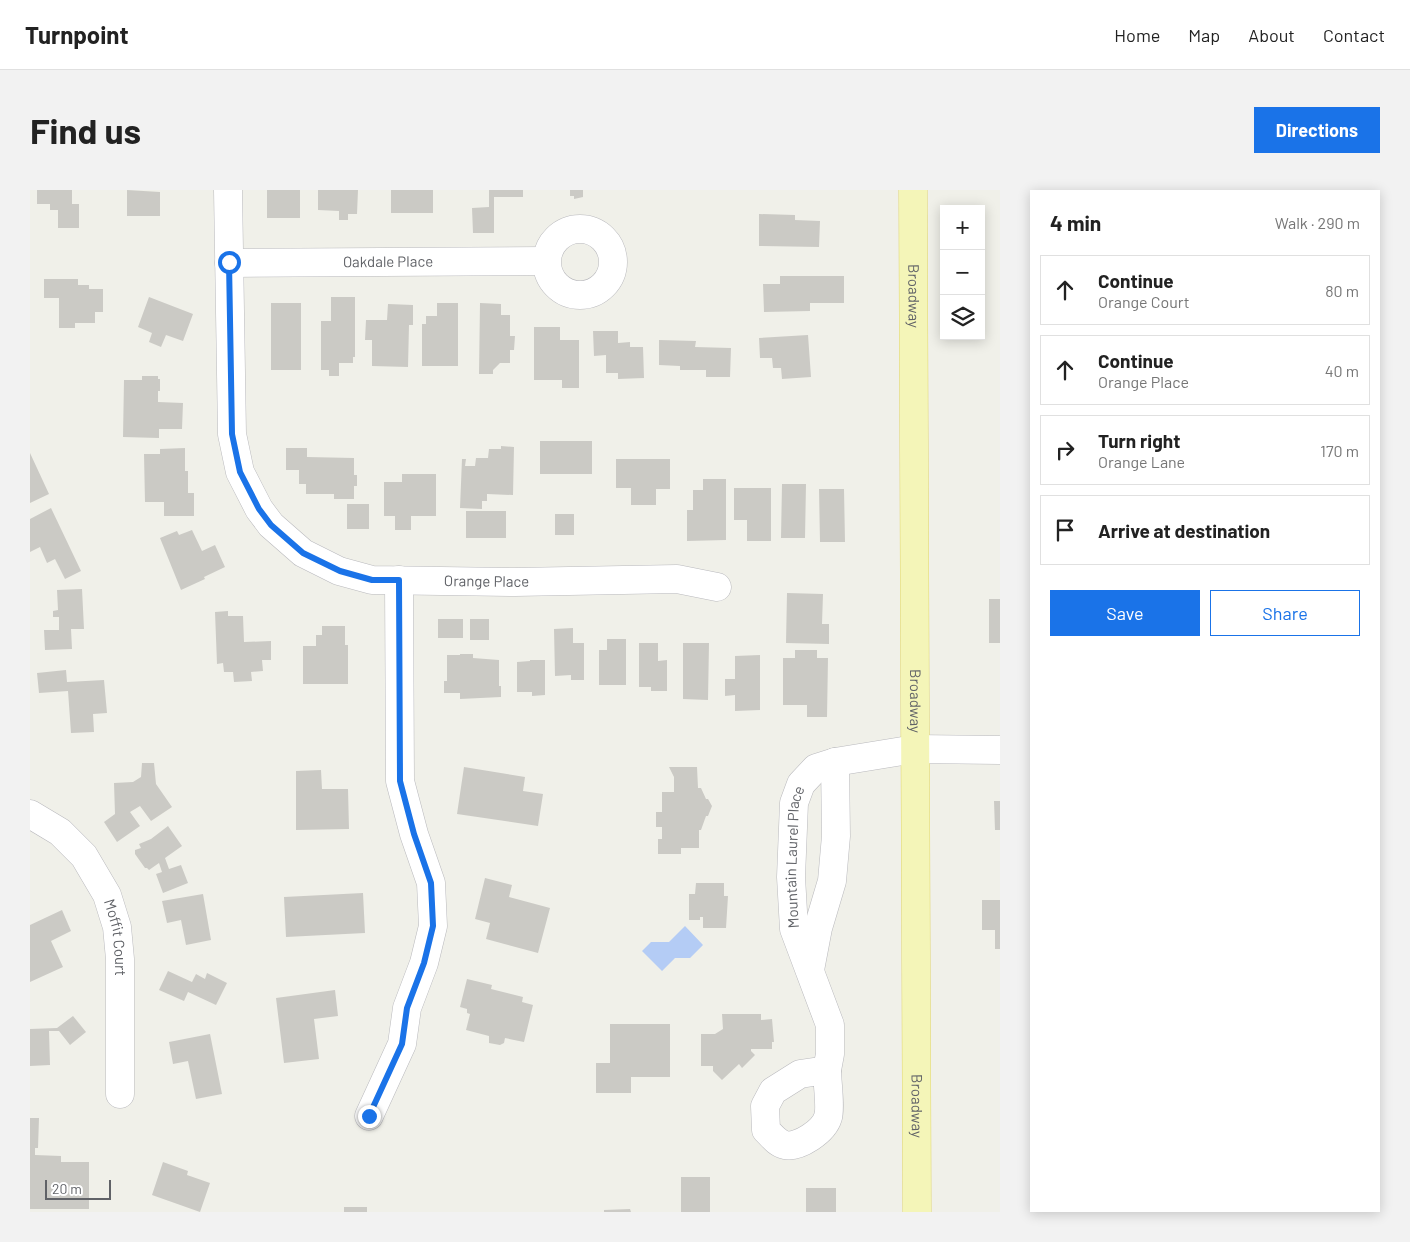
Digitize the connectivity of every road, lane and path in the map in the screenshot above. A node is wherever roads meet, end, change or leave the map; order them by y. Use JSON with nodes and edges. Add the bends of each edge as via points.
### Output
{"nodes":[{"id":1,"x":228,"y":190,"type":"edge"},
{"id":2,"x":913,"y":190,"type":"edge"},
{"id":3,"x":546,"y":261,"type":"dead end"},
{"id":4,"x":229,"y":262,"type":"junction"},
{"id":5,"x":399,"y":580,"type":"junction"},
{"id":6,"x":717,"y":588,"type":"dead end"},
{"id":7,"x":915,"y":749,"type":"junction"},
{"id":8,"x":1000,"y":750,"type":"edge"},
{"id":9,"x":835,"y":762,"type":"junction"},
{"id":10,"x":30,"y":814,"type":"edge"},
{"id":11,"x":810,"y":970,"type":"junction"},
{"id":12,"x":827,"y":1070,"type":"dead end"},
{"id":13,"x":120,"y":1094,"type":"dead end"},
{"id":14,"x":369,"y":1116,"type":"dead end"},
{"id":15,"x":916,"y":1212,"type":"edge"}],
"edges":[{"from":1,"to":4,"type":"street","name":"Orange Place"},
{"from":2,"to":7,"type":"main road","name":"Broadway"},
{"from":3,"to":4,"type":"street","name":"Oakdale Place"},
{"from":4,"to":5,"type":"street","name":"Orange Place","via":[[232,434],[240,472],[259,509],[271,525],[303,553],[340,571],[372,580]]},
{"from":5,"to":6,"type":"street","name":"Orange Place","via":[[677,579]]},
{"from":5,"to":14,"type":"street","via":[[400,781],[431,883],[433,926],[424,963],[407,1008],[402,1044]]},
{"from":7,"to":8,"type":"street","name":"Mountain Laurel Place"},
{"from":7,"to":9,"type":"street","name":"Mountain Laurel Place"},
{"from":7,"to":15,"type":"main road","name":"Broadway"},
{"from":9,"to":11,"type":"street","name":"Mountain Laurel Place","via":[[836,836],[832,881]]},
{"from":9,"to":11,"type":"street","name":"Mountain Laurel Place","via":[[816,768],[801,784],[794,803],[791,877],[794,929]]},
{"from":10,"to":13,"type":"street","name":"Moffit Court","via":[[60,832],[84,856],[108,895],[117,927],[120,959]]},
{"from":11,"to":12,"type":"street","name":"Mountain Laurel Place","via":[[830,1025]]}]}
